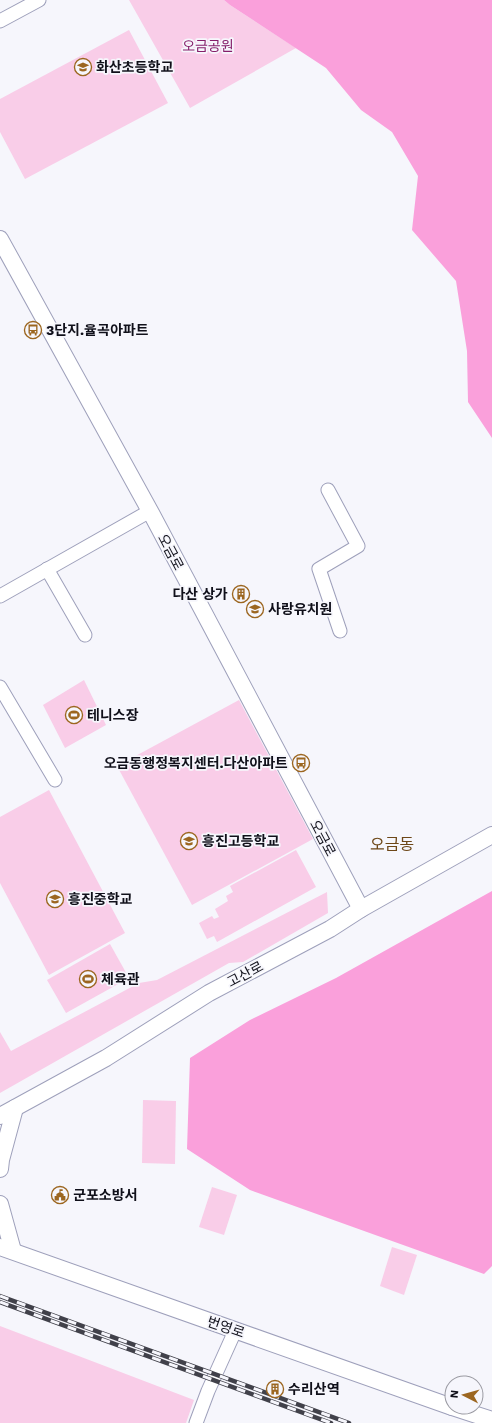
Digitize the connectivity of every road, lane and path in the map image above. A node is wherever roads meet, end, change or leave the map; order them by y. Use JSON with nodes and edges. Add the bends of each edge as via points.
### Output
{"nodes":[{"id":1,"x":39,"y":0,"type":"edge"},
{"id":2,"x":0,"y":21,"type":"edge"},
{"id":3,"x":0,"y":240,"type":"edge"},
{"id":4,"x":328,"y":490,"type":"dead end"},
{"id":5,"x":150,"y":511,"type":"junction"},
{"id":6,"x":47,"y":569,"type":"junction"},
{"id":7,"x":0,"y":596,"type":"edge"},
{"id":8,"x":340,"y":631,"type":"dead end"},
{"id":9,"x":85,"y":635,"type":"dead end"},
{"id":10,"x":0,"y":687,"type":"edge"},
{"id":11,"x":55,"y":780,"type":"dead end"},
{"id":12,"x":492,"y":835,"type":"edge"},
{"id":13,"x":361,"y":909,"type":"junction"},
{"id":14,"x":16,"y":1108,"type":"junction"},
{"id":15,"x":0,"y":1116,"type":"edge"},
{"id":16,"x":0,"y":1169,"type":"edge"},
{"id":17,"x":0,"y":1204,"type":"edge"},
{"id":18,"x":6,"y":1249,"type":"edge"},
{"id":19,"x":235,"y":1330,"type":"junction"},
{"id":20,"x":444,"y":1404,"type":"edge"},
{"id":21,"x":477,"y":1415,"type":"edge"},
{"id":22,"x":492,"y":1420,"type":"edge"},
{"id":23,"x":196,"y":1423,"type":"edge"}],
"edges":[{"from":1,"to":2,"type":"street"},
{"from":3,"to":5,"type":"street","name":"오금로"},
{"from":4,"to":8,"type":"street","via":[[358,546],[319,568]]},
{"from":5,"to":6,"type":"street"},
{"from":5,"to":13,"type":"street","name":"오금로"},
{"from":6,"to":7,"type":"street"},
{"from":6,"to":9,"type":"street"},
{"from":10,"to":11,"type":"street"},
{"from":12,"to":13,"type":"street","name":"고산로"},
{"from":13,"to":14,"type":"street","name":"고산로","via":[[330,929],[209,993],[106,1058]]},
{"from":14,"to":15,"type":"street","name":"고산로"},
{"from":14,"to":16,"type":"street"},
{"from":17,"to":18,"type":"street"},
{"from":18,"to":19,"type":"street","name":"번영로"},
{"from":19,"to":20,"type":"street","name":"번영로"},
{"from":19,"to":23,"type":"street"},
{"from":21,"to":22,"type":"street","name":"번영로"}]}
